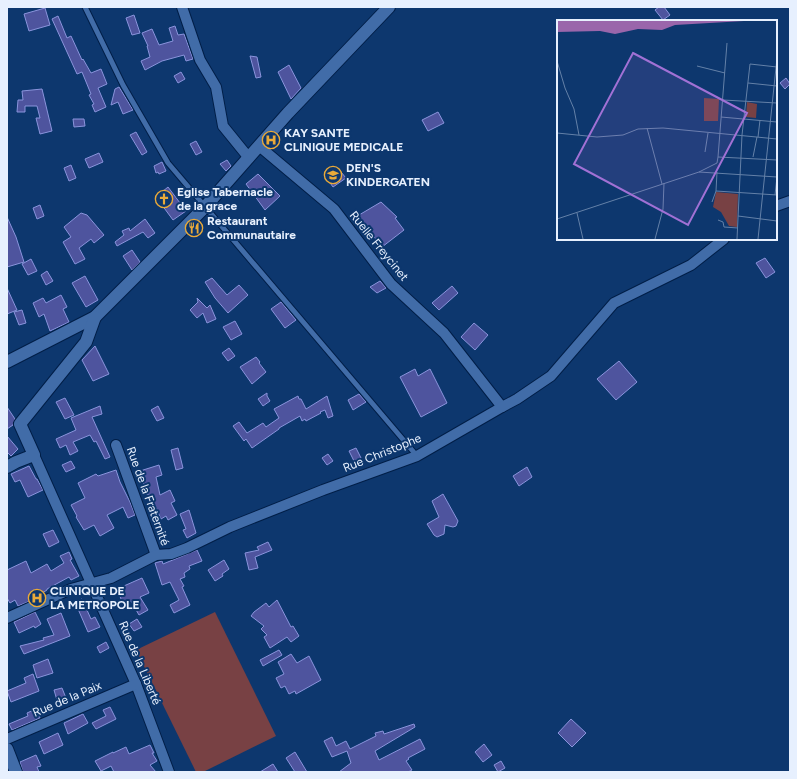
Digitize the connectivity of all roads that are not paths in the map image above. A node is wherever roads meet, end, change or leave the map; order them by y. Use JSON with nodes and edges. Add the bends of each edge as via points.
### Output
{"nodes":[{"id":1,"x":85,"y":7,"type":"edge"},
{"id":2,"x":182,"y":7,"type":"edge"},
{"id":3,"x":389,"y":7,"type":"edge"},
{"id":4,"x":259,"y":146,"type":"junction"},
{"id":5,"x":249,"y":158,"type":"junction"},
{"id":6,"x":790,"y":201,"type":"edge"},
{"id":7,"x":777,"y":206,"type":"edge"},
{"id":8,"x":205,"y":207,"type":"junction"},
{"id":9,"x":723,"y":240,"type":"edge"},
{"id":10,"x":96,"y":317,"type":"junction"},
{"id":11,"x":7,"y":362,"type":"edge"},
{"id":12,"x":502,"y":406,"type":"junction"},
{"id":13,"x":116,"y":445,"type":"dead end"},
{"id":14,"x":34,"y":455,"type":"junction"},
{"id":15,"x":417,"y":456,"type":"junction"},
{"id":16,"x":7,"y":467,"type":"edge"},
{"id":17,"x":156,"y":555,"type":"junction"},
{"id":18,"x":91,"y":583,"type":"junction"},
{"id":19,"x":7,"y":618,"type":"edge"},
{"id":20,"x":136,"y":684,"type":"junction"},
{"id":21,"x":7,"y":739,"type":"edge"},
{"id":22,"x":7,"y":749,"type":"edge"},
{"id":23,"x":16,"y":772,"type":"edge"},
{"id":24,"x":169,"y":772,"type":"edge"}],
"edges":[{"from":1,"to":8,"type":"lane","via":[[123,84],[168,163]]},
{"from":2,"to":5,"type":"street","via":[[200,60],[216,87],[223,126]]},
{"from":3,"to":4,"type":"street"},
{"from":4,"to":5,"type":"street"},
{"from":4,"to":12,"type":"street","name":"Ruelle Freycinet","via":[[334,209],[391,284],[444,333]]},
{"from":5,"to":8,"type":"street"},
{"from":6,"to":7,"type":"street"},
{"from":8,"to":10,"type":"street"},
{"from":8,"to":15,"type":"lane"},
{"from":9,"to":12,"type":"street","name":"Rue Christophe","via":[[691,265],[614,303],[551,376],[517,400]]},
{"from":10,"to":11,"type":"street"},
{"from":10,"to":14,"type":"street","via":[[86,342],[20,424]]},
{"from":12,"to":15,"type":"street","name":"Rue Christophe"},
{"from":13,"to":17,"type":"street","name":"Rue de la Fraternité"},
{"from":14,"to":16,"type":"street"},
{"from":14,"to":18,"type":"street","name":"Rue de la Liberté"},
{"from":15,"to":17,"type":"street","name":"Rue Christophe","via":[[244,521],[187,548],[171,554]]},
{"from":17,"to":18,"type":"street","name":"Rue Christophe","via":[[111,578]]},
{"from":18,"to":19,"type":"street","name":"Rue Christophe","via":[[71,589]]},
{"from":18,"to":20,"type":"street","name":"Rue de la Liberté"},
{"from":20,"to":21,"type":"street","name":"Rue de la Paix"},
{"from":20,"to":24,"type":"street","name":"Rue de la Liberté"},
{"from":22,"to":23,"type":"street"}]}
